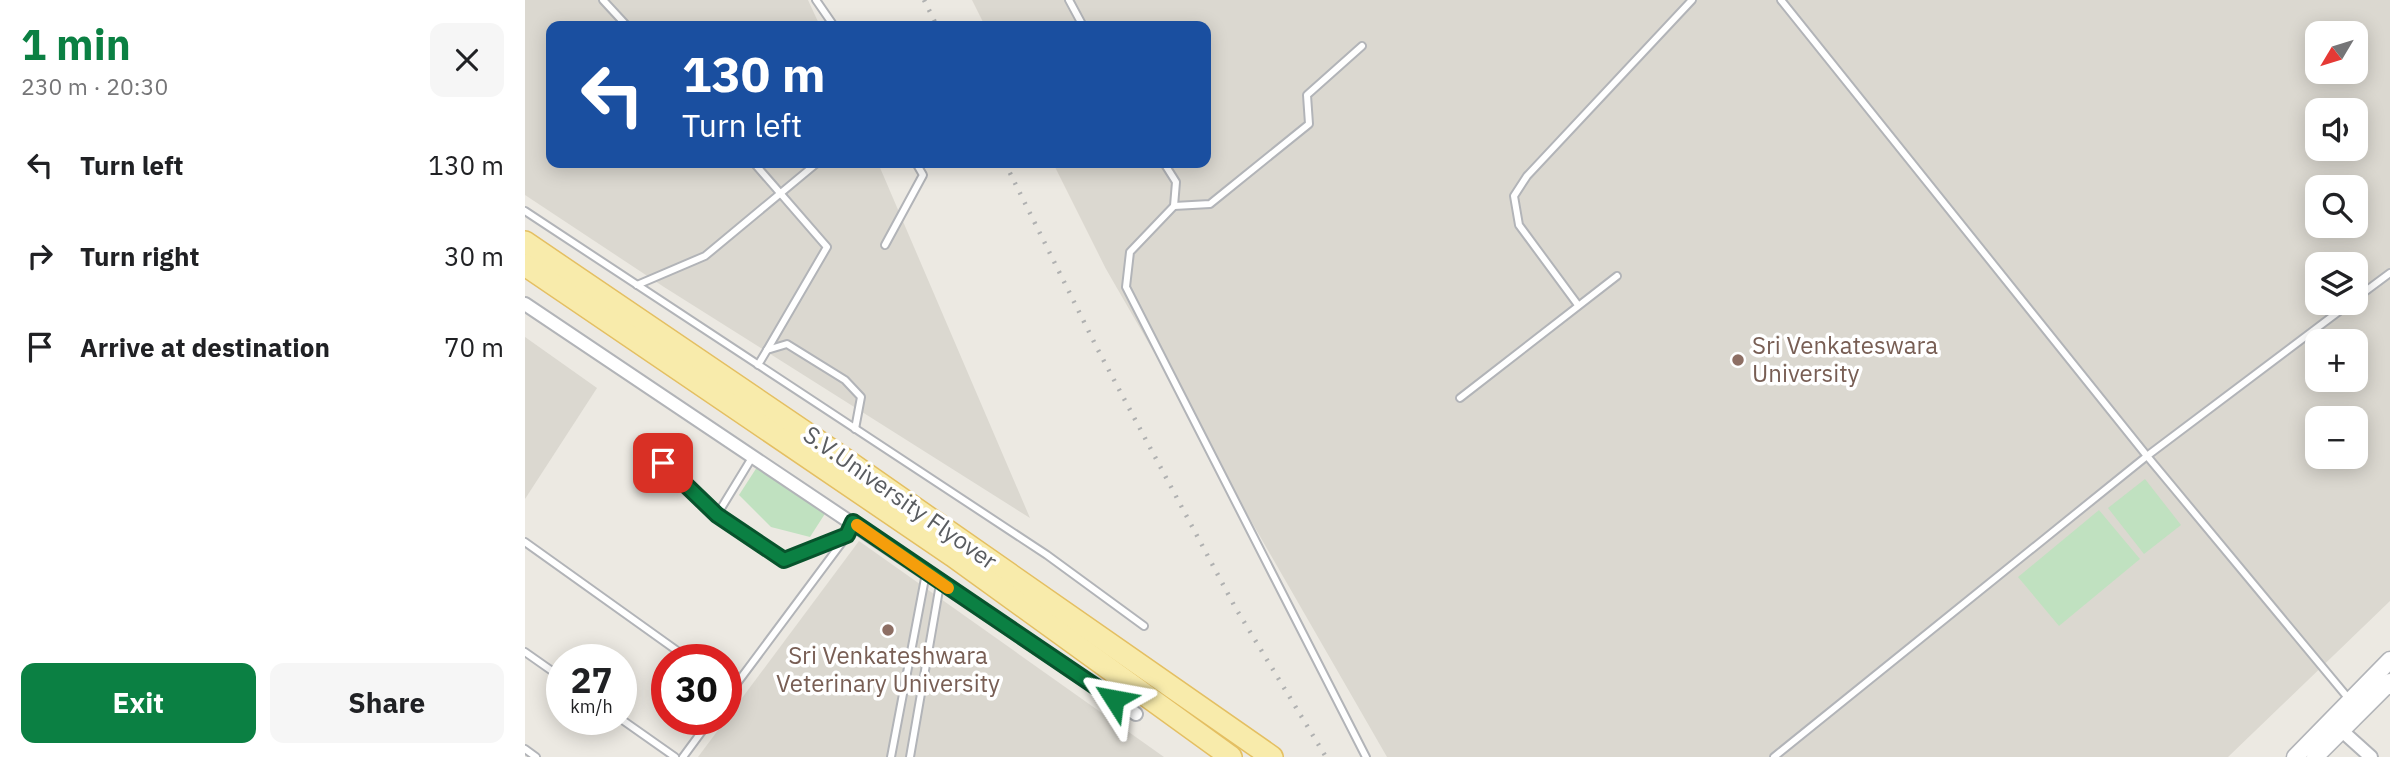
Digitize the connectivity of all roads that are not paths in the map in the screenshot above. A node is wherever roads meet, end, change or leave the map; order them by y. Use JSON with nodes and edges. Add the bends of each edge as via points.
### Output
{"nodes":[{"id":1,"x":603,"y":0,"type":"edge"},
{"id":2,"x":816,"y":0,"type":"edge"},
{"id":3,"x":1069,"y":0,"type":"edge"},
{"id":4,"x":1692,"y":0,"type":"edge"},
{"id":5,"x":1781,"y":0,"type":"edge"},
{"id":6,"x":622,"y":21,"type":"edge"},
{"id":7,"x":831,"y":21,"type":"edge"},
{"id":8,"x":1080,"y":21,"type":"edge"},
{"id":9,"x":1362,"y":46,"type":"dead end"},
{"id":10,"x":759,"y":168,"type":"edge"},
{"id":11,"x":811,"y":168,"type":"edge"},
{"id":12,"x":919,"y":168,"type":"edge"},
{"id":13,"x":1167,"y":168,"type":"edge"},
{"id":14,"x":781,"y":192,"type":"junction"},
{"id":15,"x":1174,"y":206,"type":"junction"},
{"id":16,"x":525,"y":211,"type":"edge"},
{"id":17,"x":525,"y":242,"type":"edge"},
{"id":18,"x":885,"y":245,"type":"dead end"},
{"id":19,"x":525,"y":265,"type":"edge"},
{"id":20,"x":2390,"y":273,"type":"edge"},
{"id":21,"x":1617,"y":276,"type":"dead end"},
{"id":22,"x":637,"y":285,"type":"junction"},
{"id":23,"x":2368,"y":289,"type":"edge"},
{"id":24,"x":525,"y":304,"type":"edge"},
{"id":25,"x":1577,"y":305,"type":"junction"},
{"id":26,"x":2334,"y":315,"type":"edge"},
{"id":27,"x":767,"y":350,"type":"junction"},
{"id":28,"x":758,"y":365,"type":"junction"},
{"id":29,"x":1460,"y":398,"type":"dead end"},
{"id":30,"x":855,"y":429,"type":"junction"},
{"id":31,"x":753,"y":456,"type":"junction"},
{"id":32,"x":2147,"y":456,"type":"junction"},
{"id":33,"x":663,"y":463,"type":"dead end"},
{"id":34,"x":717,"y":515,"type":"junction"},
{"id":35,"x":853,"y":522,"type":"junction"},
{"id":36,"x":847,"y":535,"type":"junction"},
{"id":37,"x":525,"y":542,"type":"edge"},
{"id":38,"x":926,"y":573,"type":"junction"},
{"id":39,"x":940,"y":582,"type":"junction"},
{"id":40,"x":1144,"y":626,"type":"dead end"},
{"id":41,"x":668,"y":644,"type":"edge"},
{"id":42,"x":525,"y":652,"type":"edge"},
{"id":43,"x":2390,"y":660,"type":"edge"},
{"id":44,"x":546,"y":667,"type":"edge"},
{"id":45,"x":742,"y":671,"type":"edge"},
{"id":46,"x":2390,"y":682,"type":"edge"},
{"id":47,"x":2351,"y":700,"type":"junction"},
{"id":48,"x":1136,"y":714,"type":"dead end"},
{"id":49,"x":637,"y":730,"type":"edge"},
{"id":50,"x":2341,"y":730,"type":"junction"},
{"id":51,"x":699,"y":735,"type":"edge"},
{"id":52,"x":525,"y":749,"type":"edge"},
{"id":53,"x":536,"y":757,"type":"edge"},
{"id":54,"x":674,"y":757,"type":"edge"},
{"id":55,"x":683,"y":757,"type":"edge"},
{"id":56,"x":891,"y":757,"type":"edge"},
{"id":57,"x":909,"y":757,"type":"edge"},
{"id":58,"x":1231,"y":757,"type":"edge"},
{"id":59,"x":1272,"y":757,"type":"edge"},
{"id":60,"x":1366,"y":757,"type":"edge"},
{"id":61,"x":1774,"y":757,"type":"edge"},
{"id":62,"x":2295,"y":757,"type":"edge"},
{"id":63,"x":2315,"y":757,"type":"edge"},
{"id":64,"x":2371,"y":757,"type":"edge"}],
"edges":[{"from":1,"to":6,"type":"lane"},
{"from":2,"to":7,"type":"lane"},
{"from":3,"to":8,"type":"lane"},
{"from":4,"to":25,"type":"lane","via":[[1527,176],[1514,196],[1519,225]]},
{"from":5,"to":32,"type":"lane"},
{"from":9,"to":15,"type":"lane","via":[[1307,95],[1309,124],[1210,204]]},
{"from":10,"to":14,"type":"lane"},
{"from":11,"to":14,"type":"lane"},
{"from":12,"to":18,"type":"lane","via":[[923,175]]},
{"from":13,"to":15,"type":"lane","via":[[1176,182]]},
{"from":14,"to":22,"type":"lane","via":[[705,256]]},
{"from":14,"to":27,"type":"lane","via":[[827,247]]},
{"from":15,"to":60,"type":"lane","via":[[1130,252],[1126,287]]},
{"from":16,"to":22,"type":"lane"},
{"from":17,"to":59,"type":"main road","name":"S.V.University Flyover"},
{"from":19,"to":58,"type":"main road","name":"S.V.University Flyover","via":[[953,556]]},
{"from":20,"to":23,"type":"lane"},
{"from":21,"to":25,"type":"lane"},
{"from":22,"to":28,"type":"lane"},
{"from":24,"to":31,"type":"street"},
{"from":25,"to":29,"type":"lane"},
{"from":26,"to":32,"type":"lane"},
{"from":27,"to":28,"type":"lane"},
{"from":27,"to":30,"type":"lane","via":[[787,344],[845,380],[861,397]]},
{"from":28,"to":30,"type":"lane"},
{"from":30,"to":40,"type":"lane","via":[[1047,555]]},
{"from":31,"to":34,"type":"lane"},
{"from":31,"to":35,"type":"street"},
{"from":32,"to":47,"type":"lane"},
{"from":32,"to":61,"type":"lane"},
{"from":33,"to":34,"type":"lane"},
{"from":34,"to":36,"type":"lane","via":[[784,560]]},
{"from":35,"to":36,"type":"lane"},
{"from":35,"to":38,"type":"street"},
{"from":36,"to":45,"type":"lane"},
{"from":37,"to":41,"type":"lane"},
{"from":38,"to":39,"type":"street"},
{"from":38,"to":56,"type":"lane"},
{"from":39,"to":48,"type":"street"},
{"from":39,"to":57,"type":"lane"},
{"from":42,"to":44,"type":"lane"},
{"from":43,"to":47,"type":"street"},
{"from":46,"to":50,"type":"street"},
{"from":47,"to":62,"type":"street"},
{"from":49,"to":54,"type":"lane"},
{"from":50,"to":63,"type":"street"},
{"from":50,"to":64,"type":"street"},
{"from":51,"to":55,"type":"lane"},
{"from":52,"to":53,"type":"lane"}]}
